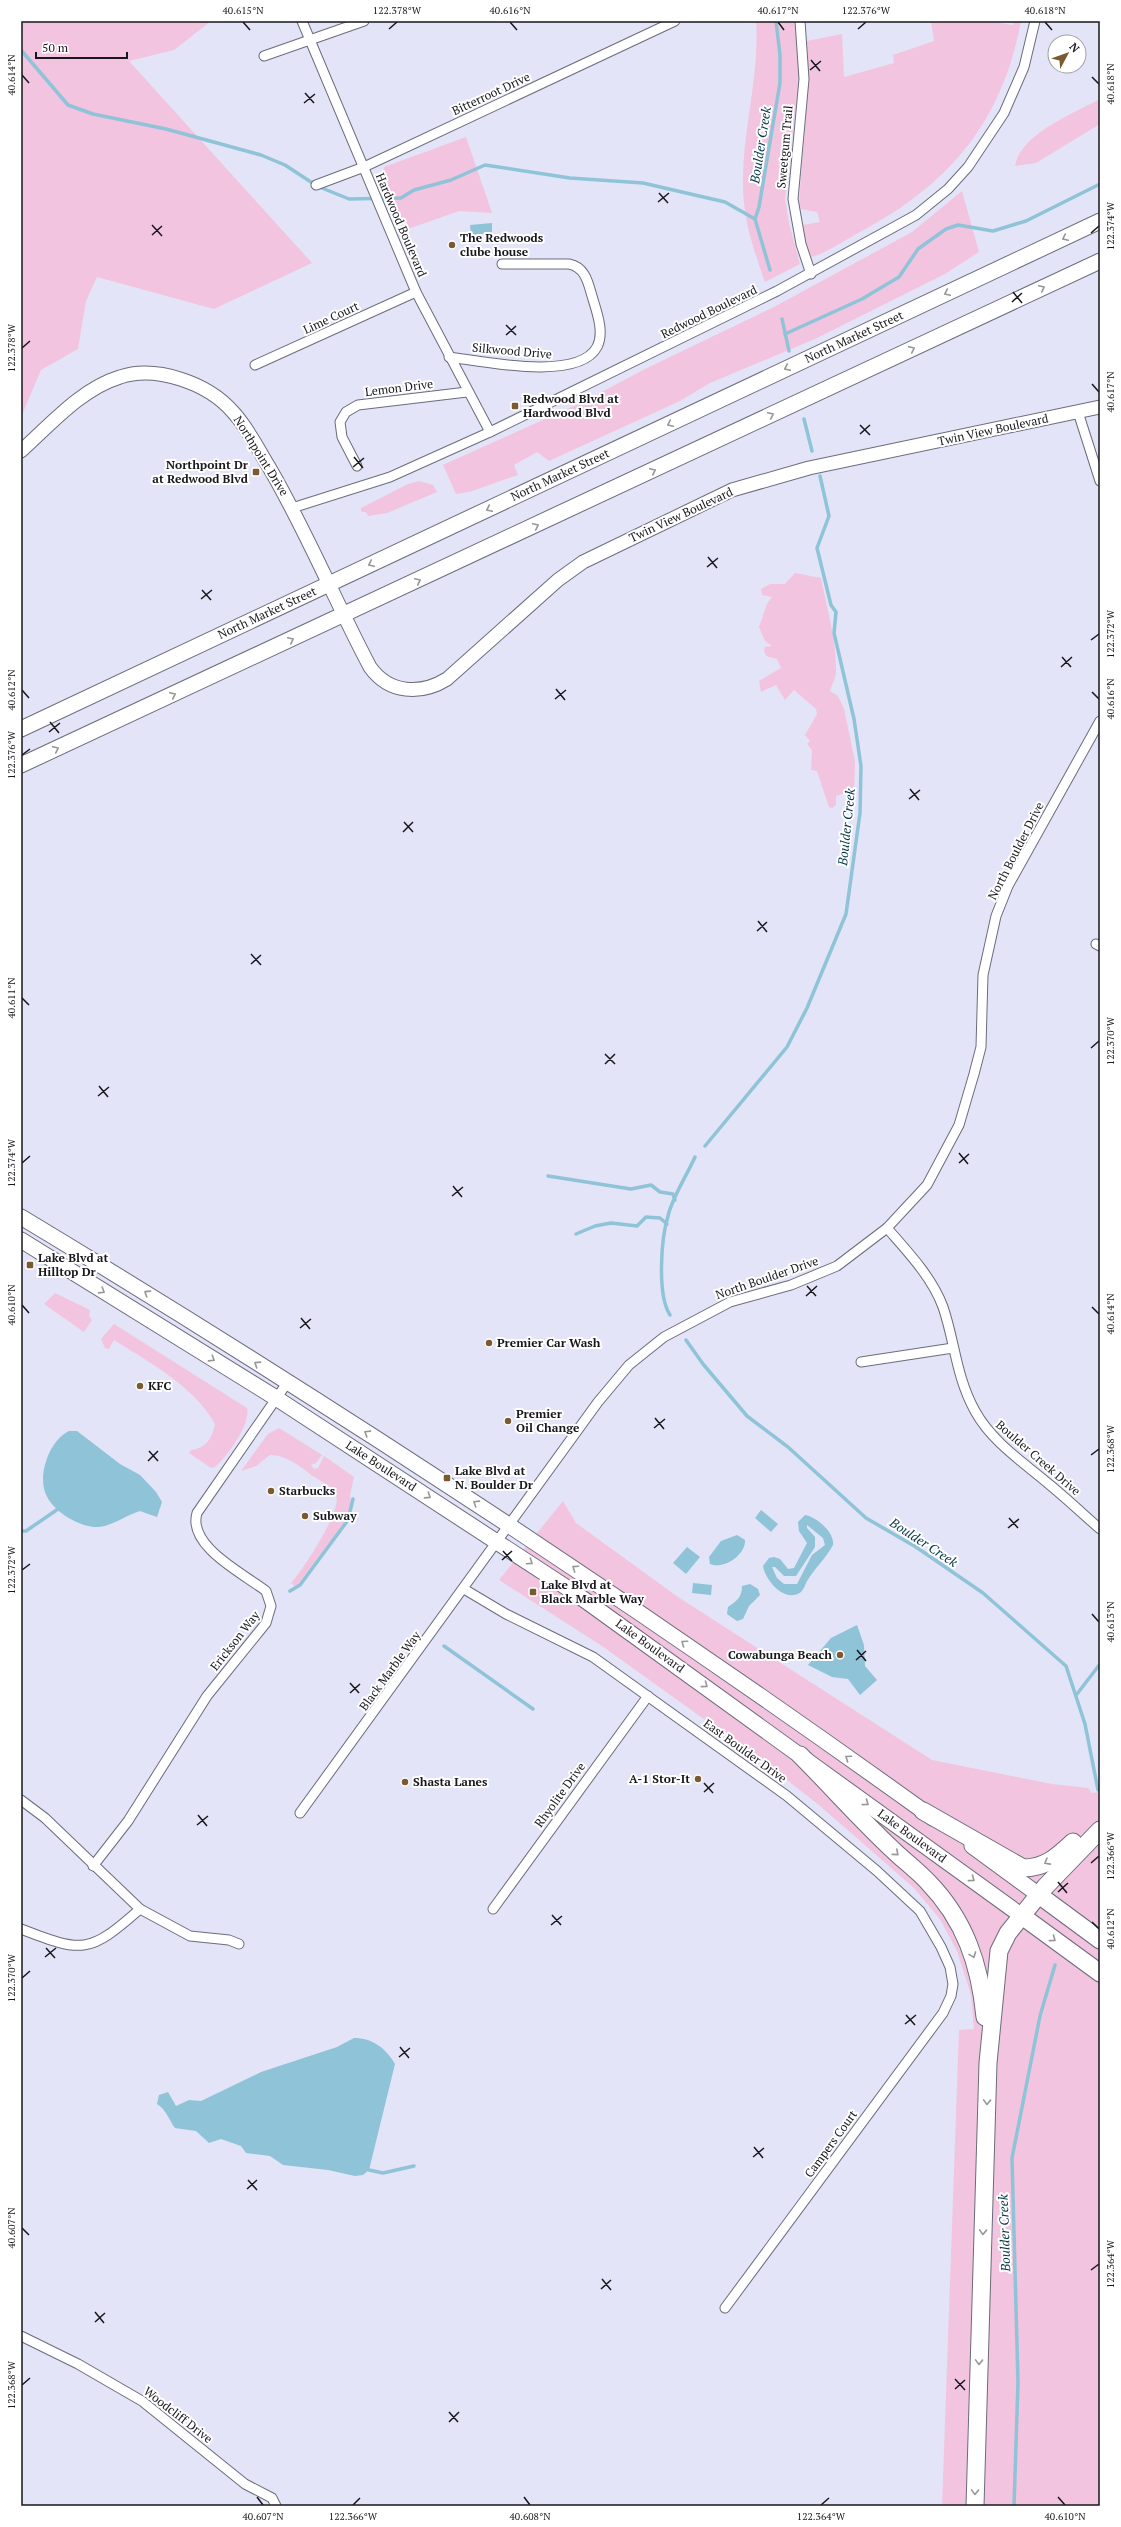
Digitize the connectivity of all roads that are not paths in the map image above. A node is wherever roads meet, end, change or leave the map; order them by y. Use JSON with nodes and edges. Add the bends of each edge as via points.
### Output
{"nodes":[{"id":1,"x":302,"y":21,"type":"edge"},
{"id":2,"x":364,"y":21,"type":"edge"},
{"id":3,"x":675,"y":21,"type":"edge"},
{"id":4,"x":800,"y":21,"type":"edge"},
{"id":5,"x":1035,"y":21,"type":"edge"},
{"id":6,"x":310,"y":40,"type":"junction"},
{"id":7,"x":264,"y":56,"type":"dead end"},
{"id":8,"x":364,"y":167,"type":"junction"},
{"id":9,"x":316,"y":185,"type":"dead end"},
{"id":10,"x":1100,"y":221,"type":"edge"},
{"id":11,"x":1100,"y":261,"type":"edge"},
{"id":12,"x":502,"y":264,"type":"dead end"},
{"id":13,"x":811,"y":274,"type":"junction"},
{"id":14,"x":416,"y":292,"type":"junction"},
{"id":15,"x":449,"y":357,"type":"junction"},
{"id":16,"x":255,"y":366,"type":"dead end"},
{"id":17,"x":467,"y":392,"type":"junction"},
{"id":18,"x":1100,"y":407,"type":"edge"},
{"id":19,"x":1078,"y":412,"type":"junction"},
{"id":20,"x":490,"y":432,"type":"junction"},
{"id":21,"x":21,"y":450,"type":"edge"},
{"id":22,"x":357,"y":466,"type":"dead end"},
{"id":23,"x":1100,"y":481,"type":"edge"},
{"id":24,"x":292,"y":508,"type":"junction"},
{"id":25,"x":328,"y":584,"type":"junction"},
{"id":26,"x":344,"y":615,"type":"junction"},
{"id":27,"x":1100,"y":721,"type":"edge"},
{"id":28,"x":21,"y":729,"type":"edge"},
{"id":29,"x":21,"y":765,"type":"edge"},
{"id":30,"x":21,"y":1216,"type":"edge"},
{"id":31,"x":887,"y":1228,"type":"junction"},
{"id":32,"x":21,"y":1240,"type":"edge"},
{"id":33,"x":953,"y":1348,"type":"junction"},
{"id":34,"x":861,"y":1362,"type":"dead end"},
{"id":35,"x":287,"y":1383,"type":"junction"},
{"id":36,"x":276,"y":1398,"type":"junction"},
{"id":37,"x":509,"y":1524,"type":"junction"},
{"id":38,"x":1100,"y":1529,"type":"edge"},
{"id":39,"x":497,"y":1541,"type":"junction"},
{"id":40,"x":464,"y":1589,"type":"junction"},
{"id":41,"x":648,"y":1696,"type":"junction"},
{"id":42,"x":800,"y":1755,"type":"junction"},
{"id":43,"x":21,"y":1800,"type":"edge"},
{"id":44,"x":923,"y":1811,"type":"junction"},
{"id":45,"x":300,"y":1814,"type":"dead end"},
{"id":46,"x":1100,"y":1821,"type":"edge"},
{"id":47,"x":1100,"y":1830,"type":"edge"},
{"id":48,"x":93,"y":1866,"type":"junction"},
{"id":49,"x":1039,"y":1895,"type":"junction"},
{"id":50,"x":140,"y":1909,"type":"junction"},
{"id":51,"x":493,"y":1909,"type":"dead end"},
{"id":52,"x":1022,"y":1916,"type":"junction"},
{"id":53,"x":21,"y":1929,"type":"edge"},
{"id":54,"x":1100,"y":1940,"type":"edge"},
{"id":55,"x":239,"y":1944,"type":"dead end"},
{"id":56,"x":1100,"y":1973,"type":"edge"},
{"id":57,"x":953,"y":1992,"type":"joint"},
{"id":58,"x":988,"y":2063,"type":"junction"},
{"id":59,"x":725,"y":2308,"type":"dead end"},
{"id":60,"x":21,"y":2336,"type":"edge"},
{"id":61,"x":274,"y":2502,"type":"edge"},
{"id":62,"x":975,"y":2506,"type":"edge"}],
"edges":[{"from":1,"to":6,"type":"street","name":"Hardwood Boulevard"},
{"from":2,"to":6,"type":"street"},
{"from":3,"to":8,"type":"street","name":"Bitterroot Drive"},
{"from":4,"to":13,"type":"street","name":"Sweetgum Trail","via":[[804,80],[793,199],[801,244]]},
{"from":5,"to":13,"type":"street","name":"Redwood Boulevard","via":[[1026,60],[1004,114],[964,172],[916,215]]},
{"from":6,"to":7,"type":"street"},
{"from":6,"to":8,"type":"street","name":"Hardwood Boulevard"},
{"from":8,"to":9,"type":"street","name":"Bitterroot Drive"},
{"from":8,"to":14,"type":"street","name":"Hardwood Boulevard"},
{"from":10,"to":25,"type":"main road","name":"North Market Street","one_way":true},
{"from":26,"to":11,"type":"main road","one_way":true},
{"from":12,"to":15,"type":"street","name":"Silkwood Drive","via":[[569,264],[579,267],[584,273],[600,328],[598,346],[586,358],[557,367],[487,363]]},
{"from":13,"to":20,"type":"street","name":"Redwood Boulevard"},
{"from":14,"to":15,"type":"street","name":"Hardwood Boulevard"},
{"from":14,"to":16,"type":"street","name":"Lime Court"},
{"from":15,"to":17,"type":"street","name":"Hardwood Boulevard"},
{"from":17,"to":20,"type":"street","name":"Hardwood Boulevard"},
{"from":17,"to":22,"type":"street","name":"Lemon Drive","via":[[358,405],[346,412],[340,422],[341,431]]},
{"from":18,"to":19,"type":"street","name":"Twin View Boulevard"},
{"from":19,"to":23,"type":"street"},
{"from":19,"to":26,"type":"street","name":"Twin View Boulevard","via":[[809,468],[732,490],[583,562],[558,580],[447,679],[429,688],[400,689],[377,676],[370,668]]},
{"from":20,"to":24,"type":"street","name":"Redwood Boulevard","via":[[390,477]]},
{"from":21,"to":24,"type":"street","name":"Northpoint Drive","via":[[94,388],[120,376],[168,376],[201,387],[233,411],[254,441]]},
{"from":24,"to":25,"type":"street","name":"Northpoint Drive"},
{"from":25,"to":26,"type":"street","name":"Northpoint Drive"},
{"from":25,"to":28,"type":"main road","name":"North Market Street"},
{"from":29,"to":26,"type":"main road","one_way":true},
{"from":27,"to":31,"type":"street","name":"North Boulder Drive","via":[[1008,886],[996,916],[983,975],[981,1048],[959,1125],[927,1184]]},
{"from":35,"to":30,"type":"main road","name":"Lake Boulevard","one_way":true},
{"from":31,"to":33,"type":"street","name":"Boulder Creek Drive","via":[[924,1273],[937,1294],[946,1317]]},
{"from":31,"to":37,"type":"street","name":"North Boulder Drive","via":[[825,1272],[791,1285],[730,1302],[664,1337],[629,1365],[608,1389]]},
{"from":32,"to":36,"type":"main road","name":"Lake Boulevard","one_way":true},
{"from":33,"to":34,"type":"street"},
{"from":33,"to":38,"type":"street","name":"Boulder Creek Drive","via":[[963,1385],[985,1427],[1010,1452]]},
{"from":35,"to":36,"type":"street","name":"Erickson Way"},
{"from":37,"to":35,"type":"main road","name":"Lake Boulevard","one_way":true},
{"from":36,"to":39,"type":"main road","name":"Lake Boulevard","one_way":true},
{"from":36,"to":48,"type":"street","name":"Erickson Way","via":[[198,1513],[195,1524],[203,1543],[266,1591],[271,1601],[270,1615],[250,1644],[207,1696],[128,1821]]},
{"from":37,"to":39,"type":"street","name":"North Boulder Drive"},
{"from":44,"to":37,"type":"main road","name":"Lake Boulevard","one_way":true,"via":[[654,1621]]},
{"from":39,"to":40,"type":"street","name":"Black Marble Way"},
{"from":39,"to":42,"type":"main road","name":"Lake Boulevard","one_way":true,"via":[[649,1644]]},
{"from":40,"to":41,"type":"street","name":"East Boulder Drive","via":[[506,1614],[581,1649]]},
{"from":40,"to":45,"type":"street","name":"Black Marble Way"},
{"from":41,"to":51,"type":"street","name":"Rhyolite Drive"},
{"from":41,"to":57,"type":"street","name":"East Boulder Drive","via":[[792,1800],[913,1904],[928,1923],[944,1953],[952,1976]]},
{"from":42,"to":52,"type":"main road","name":"Lake Boulevard","one_way":true},
{"from":42,"to":58,"type":"highway","one_way":true,"via":[[892,1850],[929,1883],[955,1917],[966,1937],[981,1980]]},
{"from":43,"to":48,"type":"street","via":[[45,1818]]},
{"from":46,"to":44,"type":"highway","one_way":true,"via":[[1046,1864],[1023,1868]]},
{"from":44,"to":49,"type":"main road","name":"Lake Boulevard"},
{"from":47,"to":49,"type":"highway"},
{"from":48,"to":50,"type":"street"},
{"from":49,"to":52,"type":"highway"},
{"from":49,"to":54,"type":"highway","name":"Lake Boulevard"},
{"from":50,"to":53,"type":"street","via":[[118,1927],[86,1946],[64,1945]]},
{"from":50,"to":55,"type":"street","via":[[190,1936],[229,1940]]},
{"from":52,"to":56,"type":"highway","name":"Lake Boulevard","one_way":true},
{"from":52,"to":58,"type":"highway","via":[[999,1951]]},
{"from":57,"to":59,"type":"street","name":"Campers Court","via":[[946,2010]]},
{"from":58,"to":62,"type":"highway","one_way":true},
{"from":60,"to":61,"type":"street","name":"Woodcliff Drive","via":[[78,2364],[142,2401],[245,2484]]}]}
